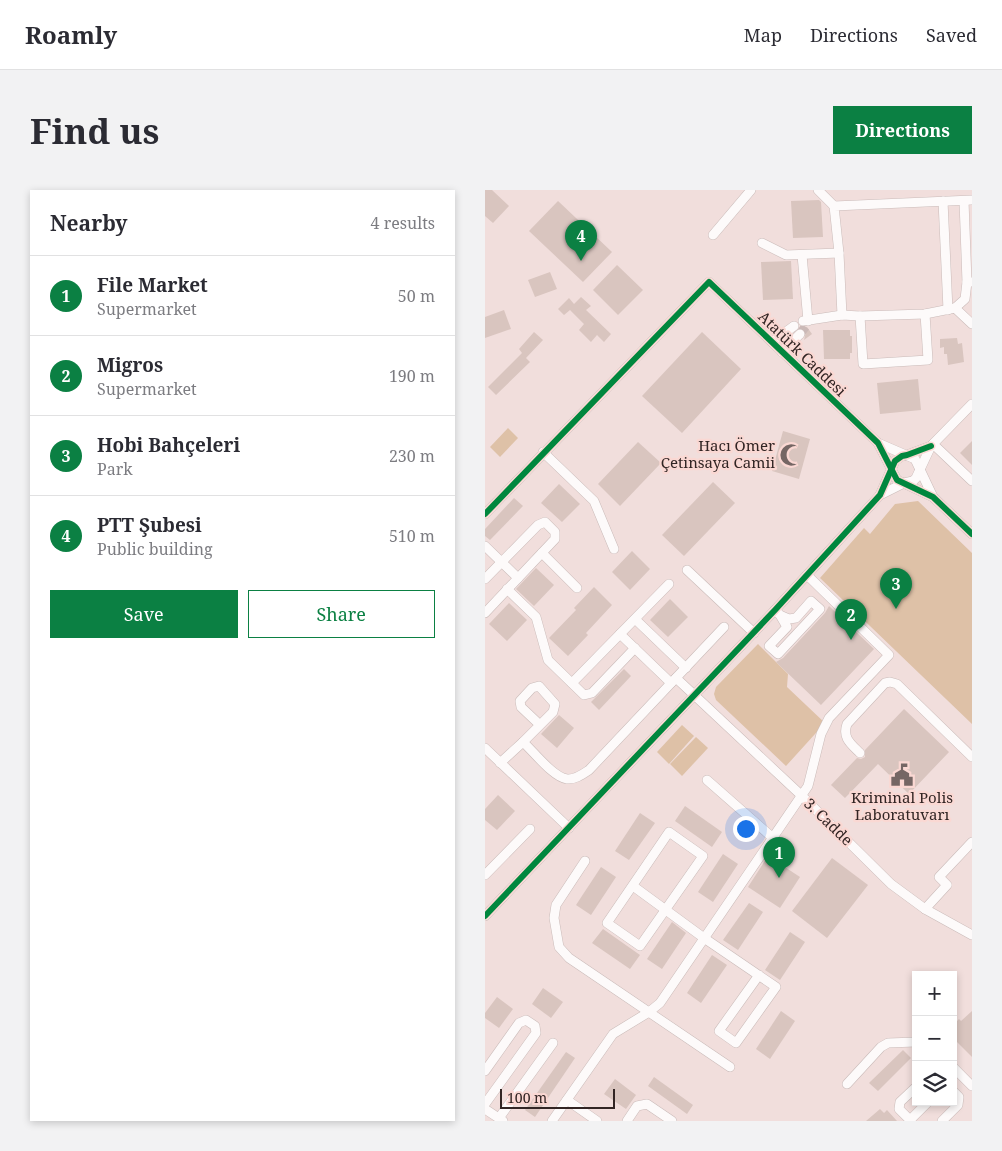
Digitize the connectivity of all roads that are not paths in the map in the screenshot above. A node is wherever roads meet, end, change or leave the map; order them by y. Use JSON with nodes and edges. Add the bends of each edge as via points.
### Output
{"nodes":[{"id":1,"x":751,"y":190,"type":"edge"},
{"id":2,"x":818,"y":190,"type":"edge"},
{"id":3,"x":968,"y":200,"type":"edge"},
{"id":4,"x":943,"y":201,"type":"junction"},
{"id":5,"x":834,"y":206,"type":"junction"},
{"id":6,"x":713,"y":235,"type":"dead end"},
{"id":7,"x":761,"y":243,"type":"dead end"},
{"id":8,"x":839,"y":253,"type":"junction"},
{"id":9,"x":802,"y":254,"type":"junction"},
{"id":10,"x":970,"y":282,"type":"edge"},
{"id":11,"x":952,"y":309,"type":"junction"},
{"id":12,"x":925,"y":314,"type":"junction"},
{"id":13,"x":842,"y":315,"type":"junction"},
{"id":14,"x":860,"y":316,"type":"junction"},
{"id":15,"x":972,"y":324,"type":"edge"},
{"id":16,"x":794,"y":326,"type":"tunnel mouth"},
{"id":17,"x":800,"y":334,"type":"tunnel mouth"},
{"id":18,"x":772,"y":342,"type":"junction"},
{"id":19,"x":782,"y":352,"type":"junction"},
{"id":20,"x":972,"y":404,"type":"edge"},
{"id":21,"x":878,"y":443,"type":"junction"},
{"id":22,"x":932,"y":445,"type":"junction"},
{"id":23,"x":543,"y":452,"type":"junction"},
{"id":24,"x":907,"y":456,"type":"junction"},
{"id":25,"x":891,"y":469,"type":"junction"},
{"id":26,"x":920,"y":470,"type":"junction"},
{"id":27,"x":972,"y":481,"type":"edge"},
{"id":28,"x":904,"y":484,"type":"junction"},
{"id":29,"x":880,"y":495,"type":"junction"},
{"id":30,"x":933,"y":497,"type":"junction"},
{"id":31,"x":485,"y":514,"type":"edge"},
{"id":32,"x":972,"y":534,"type":"edge"},
{"id":33,"x":485,"y":546,"type":"edge"},
{"id":34,"x":614,"y":549,"type":"dead end"},
{"id":35,"x":542,"y":552,"type":"junction"},
{"id":36,"x":501,"y":562,"type":"junction"},
{"id":37,"x":687,"y":570,"type":"dead end"},
{"id":38,"x":807,"y":575,"type":"junction"},
{"id":39,"x":518,"y":578,"type":"junction"},
{"id":40,"x":485,"y":579,"type":"edge"},
{"id":41,"x":669,"y":584,"type":"dead end"},
{"id":42,"x":577,"y":588,"type":"dead end"},
{"id":43,"x":507,"y":589,"type":"junction"},
{"id":44,"x":485,"y":613,"type":"edge"},
{"id":45,"x":777,"y":613,"type":"junction"},
{"id":46,"x":635,"y":619,"type":"junction"},
{"id":47,"x":724,"y":628,"type":"dead end"},
{"id":48,"x":753,"y":633,"type":"junction"},
{"id":49,"x":620,"y":634,"type":"junction"},
{"id":50,"x":635,"y":648,"type":"junction"},
{"id":51,"x":686,"y":668,"type":"junction"},
{"id":52,"x":674,"y":681,"type":"junction"},
{"id":53,"x":571,"y":684,"type":"junction"},
{"id":54,"x":694,"y":694,"type":"junction"},
{"id":55,"x":540,"y":725,"type":"dead end"},
{"id":56,"x":523,"y":742,"type":"junction"},
{"id":57,"x":485,"y":748,"type":"edge"},
{"id":58,"x":860,"y":753,"type":"dead end"},
{"id":59,"x":972,"y":757,"type":"edge"},
{"id":60,"x":500,"y":763,"type":"junction"},
{"id":61,"x":707,"y":780,"type":"dead end"},
{"id":62,"x":801,"y":796,"type":"junction"},
{"id":63,"x":569,"y":828,"type":"junction"},
{"id":64,"x":529,"y":829,"type":"dead end"},
{"id":65,"x":773,"y":838,"type":"junction"},
{"id":66,"x":972,"y":842,"type":"edge"},
{"id":67,"x":585,"y":861,"type":"dead end"},
{"id":68,"x":485,"y":875,"type":"edge"},
{"id":69,"x":633,"y":886,"type":"junction"},
{"id":70,"x":925,"y":909,"type":"junction"},
{"id":71,"x":665,"y":910,"type":"junction"},
{"id":72,"x":485,"y":916,"type":"edge"},
{"id":73,"x":972,"y":935,"type":"edge"},
{"id":74,"x":704,"y":938,"type":"junction"},
{"id":75,"x":759,"y":975,"type":"junction"},
{"id":76,"x":649,"y":1012,"type":"junction"},
{"id":77,"x":912,"y":1042,"type":"edge"},
{"id":78,"x":553,"y":1043,"type":"dead end"},
{"id":79,"x":730,"y":1067,"type":"dead end"},
{"id":80,"x":485,"y":1071,"type":"edge"},
{"id":81,"x":957,"y":1071,"type":"edge"},
{"id":82,"x":847,"y":1084,"type":"dead end"},
{"id":83,"x":970,"y":1084,"type":"edge"},
{"id":84,"x":912,"y":1091,"type":"edge"},
{"id":85,"x":957,"y":1091,"type":"edge"},
{"id":86,"x":957,"y":1094,"type":"edge"},
{"id":87,"x":567,"y":1100,"type":"junction"},
{"id":88,"x":485,"y":1104,"type":"edge"},
{"id":89,"x":924,"y":1106,"type":"edge"},
{"id":90,"x":485,"y":1108,"type":"edge"},
{"id":91,"x":501,"y":1120,"type":"edge"},
{"id":92,"x":629,"y":1120,"type":"edge"},
{"id":93,"x":910,"y":1120,"type":"edge"},
{"id":94,"x":552,"y":1121,"type":"edge"},
{"id":95,"x":597,"y":1121,"type":"edge"},
{"id":96,"x":672,"y":1121,"type":"edge"},
{"id":97,"x":942,"y":1121,"type":"edge"}],
"edges":[{"from":1,"to":6,"type":"street"},
{"from":2,"to":5,"type":"street"},
{"from":3,"to":4,"type":"street"},
{"from":3,"to":10,"type":"street"},
{"from":4,"to":5,"type":"street"},
{"from":4,"to":11,"type":"street"},
{"from":5,"to":8,"type":"street"},
{"from":7,"to":9,"type":"street","via":[[786,255]]},
{"from":8,"to":9,"type":"street"},
{"from":8,"to":13,"type":"street"},
{"from":9,"to":13,"type":"street","via":[[806,322]]},
{"from":10,"to":11,"type":"street","via":[[965,298]]},
{"from":11,"to":12,"type":"street"},
{"from":11,"to":15,"type":"street"},
{"from":12,"to":14,"type":"street"},
{"from":12,"to":14,"type":"street","via":[[928,360],[863,364]]},
{"from":13,"to":14,"type":"street"},
{"from":16,"to":18,"type":"street"},
{"from":17,"to":19,"type":"street"},
{"from":18,"to":19,"type":"street","name":"Atatürk Caddesi"},
{"from":18,"to":23,"type":"street","name":"Atatürk Caddesi","via":[[709,282]]},
{"from":19,"to":21,"type":"street","name":"Atatürk Caddesi"},
{"from":20,"to":22,"type":"street"},
{"from":21,"to":24,"type":"street"},
{"from":21,"to":25,"type":"street"},
{"from":22,"to":24,"type":"street"},
{"from":22,"to":26,"type":"street"},
{"from":22,"to":27,"type":"street"},
{"from":23,"to":31,"type":"street"},
{"from":23,"to":34,"type":"street","via":[[595,501]]},
{"from":24,"to":25,"type":"street","via":[[898,458]]},
{"from":24,"to":26,"type":"street","via":[[917,462]]},
{"from":25,"to":28,"type":"street","via":[[897,480]]},
{"from":25,"to":29,"type":"street"},
{"from":26,"to":28,"type":"street","via":[[917,478]]},
{"from":26,"to":30,"type":"street"},
{"from":28,"to":29,"type":"street"},
{"from":28,"to":30,"type":"street"},
{"from":29,"to":38,"type":"street"},
{"from":30,"to":32,"type":"street"},
{"from":33,"to":36,"type":"street"},
{"from":35,"to":36,"type":"street","via":[[555,539],[555,532],[545,522]]},
{"from":35,"to":39,"type":"street"},
{"from":35,"to":42,"type":"street"},
{"from":36,"to":39,"type":"street"},
{"from":36,"to":40,"type":"street"},
{"from":37,"to":48,"type":"street"},
{"from":38,"to":45,"type":"street"},
{"from":38,"to":62,"type":"street","via":[[889,655],[826,723],[808,786]]},
{"from":39,"to":43,"type":"street"},
{"from":41,"to":46,"type":"street"},
{"from":43,"to":44,"type":"street"},
{"from":43,"to":53,"type":"street","via":[[536,617],[548,660]]},
{"from":45,"to":45,"type":"street","via":[[787,627],[769,646],[778,654],[820,609],[811,601],[796,618]]},
{"from":45,"to":48,"type":"street"},
{"from":46,"to":49,"type":"street"},
{"from":46,"to":51,"type":"street"},
{"from":47,"to":51,"type":"street"},
{"from":48,"to":54,"type":"street"},
{"from":49,"to":50,"type":"street","name":"3. Cadde"},
{"from":49,"to":53,"type":"street"},
{"from":50,"to":52,"type":"street","name":"3. Cadde"},
{"from":50,"to":53,"type":"street","via":[[592,694],[583,695]]},
{"from":51,"to":52,"type":"street"},
{"from":52,"to":54,"type":"street","name":"3. Cadde"},
{"from":52,"to":56,"type":"street","via":[[578,778],[567,779],[556,773]]},
{"from":54,"to":62,"type":"street","name":"3. Cadde"},
{"from":54,"to":63,"type":"street"},
{"from":55,"to":56,"type":"street"},
{"from":56,"to":60,"type":"street"},
{"from":57,"to":60,"type":"street"},
{"from":58,"to":59,"type":"street","via":[[847,740],[847,724],[885,683],[890,682],[897,684]]},
{"from":60,"to":63,"type":"street"},
{"from":61,"to":65,"type":"street"},
{"from":62,"to":65,"type":"street"},
{"from":62,"to":70,"type":"street","name":"3. Cadde","via":[[891,884]]},
{"from":63,"to":72,"type":"street"},
{"from":64,"to":68,"type":"street"},
{"from":65,"to":74,"type":"street"},
{"from":66,"to":70,"type":"street","via":[[939,877],[947,885]]},
{"from":67,"to":76,"type":"street","via":[[556,905],[554,918],[559,947],[569,958]]},
{"from":69,"to":71,"type":"street"},
{"from":69,"to":71,"type":"street","via":[[607,923],[640,946]]},
{"from":69,"to":71,"type":"street","via":[[669,832],[703,856]]},
{"from":70,"to":73,"type":"street","name":"3. Cadde"},
{"from":71,"to":74,"type":"street"},
{"from":74,"to":75,"type":"street"},
{"from":74,"to":76,"type":"street","via":[[660,1003]]},
{"from":75,"to":75,"type":"street","via":[[776,987],[736,1043],[719,1031]]},
{"from":76,"to":79,"type":"street"},
{"from":76,"to":87,"type":"street","via":[[613,1034]]},
{"from":77,"to":82,"type":"street","via":[[888,1042]]},
{"from":78,"to":91,"type":"street"},
{"from":80,"to":88,"type":"street","via":[[519,1023],[526,1020],[535,1026],[536,1032]]},
{"from":81,"to":83,"type":"street"},
{"from":83,"to":85,"type":"street"},
{"from":84,"to":93,"type":"street","via":[[900,1102],[899,1109]]},
{"from":86,"to":97,"type":"street","via":[[958,1106]]},
{"from":87,"to":94,"type":"street"},
{"from":87,"to":95,"type":"street"},
{"from":89,"to":93,"type":"street"},
{"from":90,"to":91,"type":"street"},
{"from":92,"to":96,"type":"street","via":[[637,1106],[647,1104]]}]}
